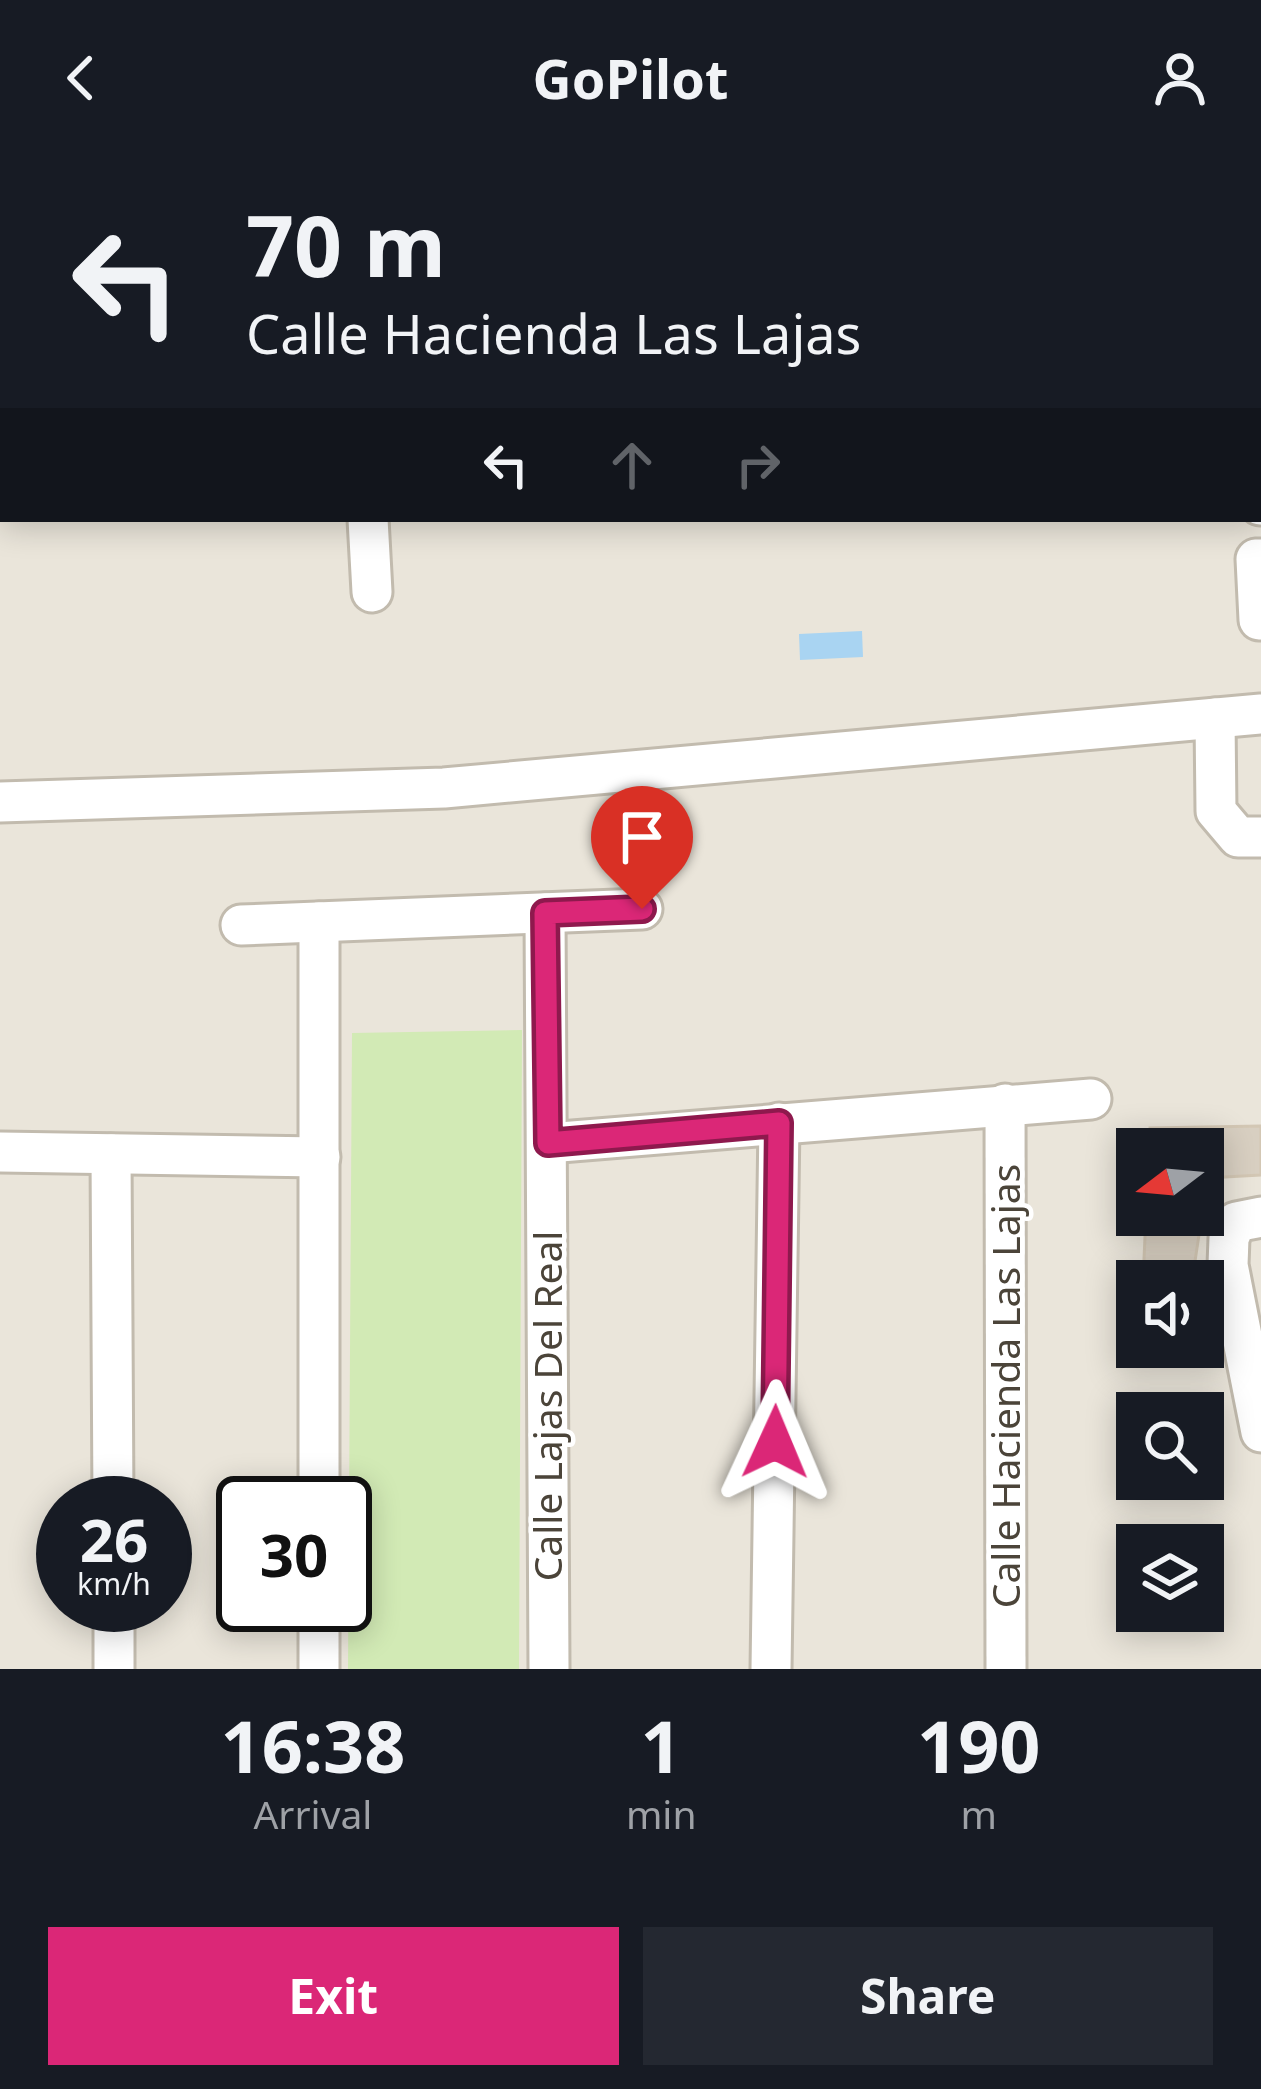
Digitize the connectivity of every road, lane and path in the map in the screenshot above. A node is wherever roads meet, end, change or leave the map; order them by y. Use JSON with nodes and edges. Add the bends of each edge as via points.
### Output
{"nodes":[{"id":1,"x":368,"y":522,"type":"edge"},
{"id":2,"x":1261,"y":559,"type":"edge"},
{"id":3,"x":372,"y":592,"type":"dead end"},
{"id":4,"x":1259,"y":620,"type":"edge"},
{"id":5,"x":1261,"y":714,"type":"edge"},
{"id":6,"x":1215,"y":718,"type":"junction"},
{"id":7,"x":0,"y":802,"type":"edge"},
{"id":8,"x":1261,"y":837,"type":"edge"},
{"id":9,"x":642,"y":909,"type":"dead end"},
{"id":10,"x":545,"y":913,"type":"junction"},
{"id":11,"x":319,"y":922,"type":"junction"},
{"id":12,"x":241,"y":925,"type":"dead end"},
{"id":13,"x":1090,"y":1099,"type":"dead end"},
{"id":14,"x":1005,"y":1104,"type":"junction"},
{"id":15,"x":779,"y":1123,"type":"junction"},
{"id":16,"x":548,"y":1143,"type":"junction"},
{"id":17,"x":0,"y":1152,"type":"edge"},
{"id":18,"x":111,"y":1154,"type":"junction"},
{"id":19,"x":320,"y":1157,"type":"junction"},
{"id":20,"x":1261,"y":1217,"type":"edge"},
{"id":21,"x":1261,"y":1432,"type":"edge"},
{"id":22,"x":113,"y":1476,"type":"edge"},
{"id":23,"x":319,"y":1476,"type":"edge"},
{"id":24,"x":114,"y":1632,"type":"edge"},
{"id":25,"x":319,"y":1632,"type":"edge"},
{"id":26,"x":114,"y":1669,"type":"edge"},
{"id":27,"x":319,"y":1669,"type":"edge"},
{"id":28,"x":549,"y":1669,"type":"edge"},
{"id":29,"x":771,"y":1669,"type":"edge"},
{"id":30,"x":1006,"y":1669,"type":"edge"}],
"edges":[{"from":1,"to":3,"type":"street"},
{"from":2,"to":4,"type":"street"},
{"from":5,"to":6,"type":"street"},
{"from":6,"to":7,"type":"street","via":[[444,788]]},
{"from":6,"to":8,"type":"street","via":[[1216,811],[1238,837]]},
{"from":9,"to":10,"type":"street"},
{"from":10,"to":11,"type":"street"},
{"from":10,"to":16,"type":"street","name":"Calle Lajas Del Real"},
{"from":11,"to":12,"type":"street"},
{"from":11,"to":19,"type":"street"},
{"from":13,"to":14,"type":"street","name":"Calle Hacienda Las Lajas"},
{"from":14,"to":15,"type":"street","name":"Calle Hacienda Las Lajas"},
{"from":14,"to":30,"type":"street","name":"Calle Hacienda Las Lajas"},
{"from":15,"to":16,"type":"street","name":"Calle Hacienda Las Lajas"},
{"from":15,"to":29,"type":"street"},
{"from":16,"to":28,"type":"street","name":"Calle Lajas Del Real"},
{"from":17,"to":18,"type":"street"},
{"from":18,"to":19,"type":"street"},
{"from":18,"to":22,"type":"street"},
{"from":19,"to":23,"type":"street"},
{"from":20,"to":21,"type":"street","via":[[1236,1222],[1228,1238]]},
{"from":24,"to":26,"type":"street"},
{"from":25,"to":27,"type":"street"}]}
